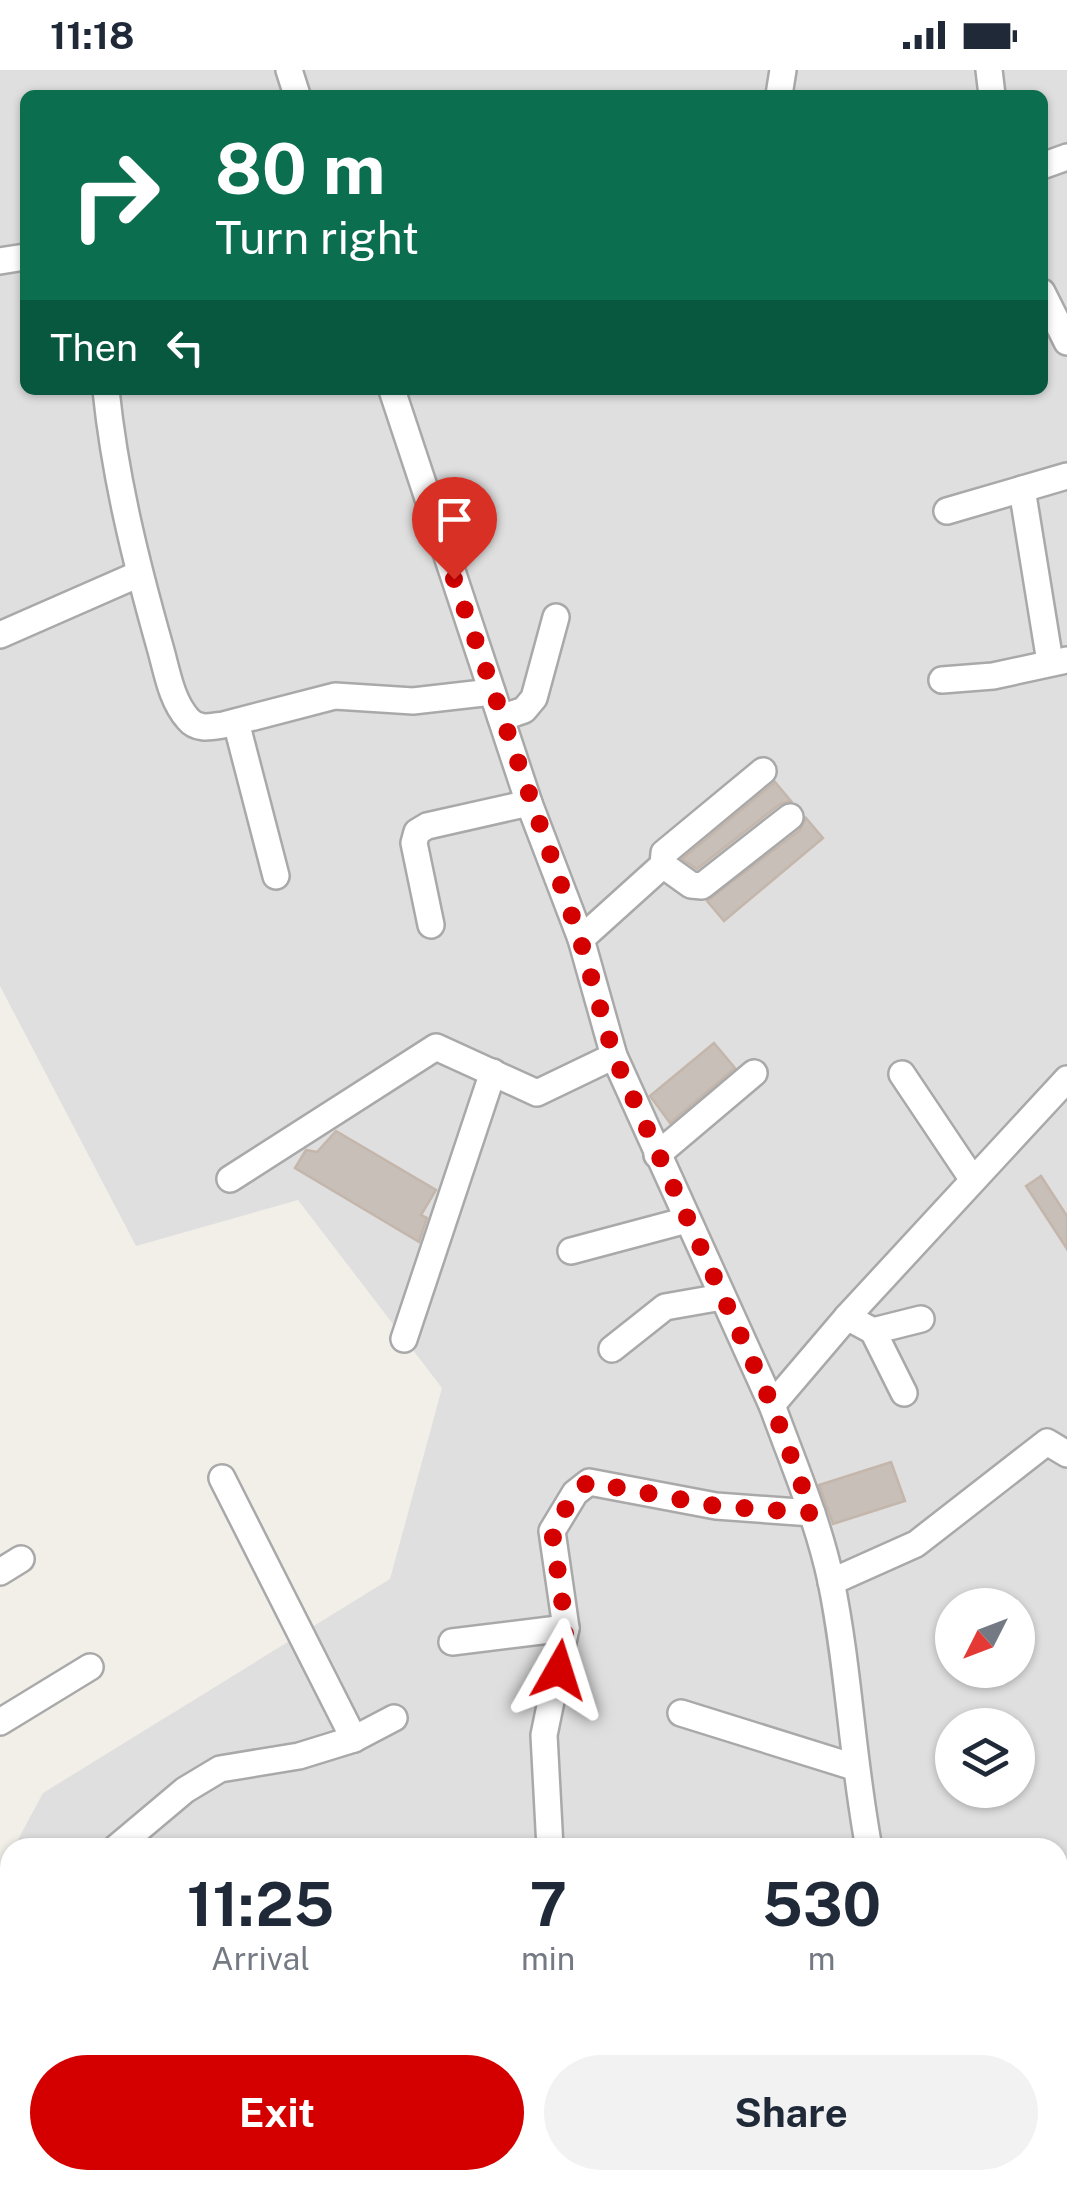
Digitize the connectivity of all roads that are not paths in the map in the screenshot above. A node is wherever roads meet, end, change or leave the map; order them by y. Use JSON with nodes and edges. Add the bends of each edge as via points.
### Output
{"nodes":[{"id":1,"x":1048,"y":304,"type":"edge"},
{"id":2,"x":1067,"y":342,"type":"edge"},
{"id":3,"x":107,"y":395,"type":"edge"},
{"id":4,"x":394,"y":395,"type":"edge"},
{"id":5,"x":1067,"y":476,"type":"edge"},
{"id":6,"x":1022,"y":489,"type":"junction"},
{"id":7,"x":946,"y":511,"type":"dead end"},
{"id":8,"x":139,"y":574,"type":"junction"},
{"id":9,"x":556,"y":617,"type":"dead end"},
{"id":10,"x":4,"y":627,"type":"edge"},
{"id":11,"x":1058,"y":661,"type":"edge"},
{"id":12,"x":942,"y":680,"type":"dead end"},
{"id":13,"x":492,"y":692,"type":"junction"},
{"id":14,"x":501,"y":718,"type":"junction"},
{"id":15,"x":236,"y":722,"type":"junction"},
{"id":16,"x":762,"y":771,"type":"dead end"},
{"id":17,"x":529,"y":803,"type":"junction"},
{"id":18,"x":790,"y":816,"type":"dead end"},
{"id":19,"x":663,"y":865,"type":"junction"},
{"id":20,"x":276,"y":876,"type":"dead end"},
{"id":21,"x":432,"y":925,"type":"dead end"},
{"id":22,"x":580,"y":939,"type":"junction"},
{"id":23,"x":614,"y":1056,"type":"junction"},
{"id":24,"x":492,"y":1072,"type":"junction"},
{"id":25,"x":754,"y":1073,"type":"dead end"},
{"id":26,"x":902,"y":1074,"type":"dead end"},
{"id":27,"x":1067,"y":1079,"type":"edge"},
{"id":28,"x":658,"y":1155,"type":"junction"},
{"id":29,"x":230,"y":1179,"type":"dead end"},
{"id":30,"x":973,"y":1180,"type":"junction"},
{"id":31,"x":686,"y":1220,"type":"junction"},
{"id":32,"x":571,"y":1251,"type":"dead end"},
{"id":33,"x":722,"y":1297,"type":"junction"},
{"id":34,"x":847,"y":1316,"type":"junction"},
{"id":35,"x":921,"y":1320,"type":"dead end"},
{"id":36,"x":873,"y":1331,"type":"junction"},
{"id":37,"x":404,"y":1339,"type":"dead end"},
{"id":38,"x":612,"y":1349,"type":"dead end"},
{"id":39,"x":904,"y":1393,"type":"dead end"},
{"id":40,"x":772,"y":1405,"type":"junction"},
{"id":41,"x":1067,"y":1454,"type":"edge"},
{"id":42,"x":222,"y":1478,"type":"dead end"},
{"id":43,"x":812,"y":1513,"type":"junction"},
{"id":44,"x":831,"y":1582,"type":"junction"},
{"id":45,"x":566,"y":1628,"type":"junction"},
{"id":46,"x":452,"y":1642,"type":"dead end"},
{"id":47,"x":90,"y":1666,"type":"dead end"},
{"id":48,"x":680,"y":1712,"type":"dead end"},
{"id":49,"x":394,"y":1718,"type":"dead end"},
{"id":50,"x":0,"y":1722,"type":"edge"},
{"id":51,"x":354,"y":1739,"type":"junction"},
{"id":52,"x":854,"y":1768,"type":"junction"},
{"id":53,"x":128,"y":1838,"type":"edge"},
{"id":54,"x":549,"y":1838,"type":"edge"},
{"id":55,"x":867,"y":1838,"type":"edge"}],
"edges":[{"from":1,"to":2,"type":"street"},
{"from":3,"to":8,"type":"street"},
{"from":4,"to":13,"type":"street"},
{"from":5,"to":6,"type":"street"},
{"from":6,"to":7,"type":"street"},
{"from":6,"to":11,"type":"street"},
{"from":8,"to":10,"type":"street"},
{"from":8,"to":15,"type":"street","via":[[176,699],[190,722],[205,728]]},
{"from":9,"to":14,"type":"street","via":[[534,698],[524,710]]},
{"from":11,"to":12,"type":"street"},
{"from":13,"to":14,"type":"street"},
{"from":13,"to":15,"type":"street","via":[[413,701],[335,696]]},
{"from":14,"to":17,"type":"street"},
{"from":15,"to":20,"type":"street"},
{"from":16,"to":19,"type":"street","via":[[664,853]]},
{"from":17,"to":21,"type":"street","via":[[417,832]]},
{"from":17,"to":22,"type":"street"},
{"from":18,"to":19,"type":"street","via":[[702,886]]},
{"from":19,"to":22,"type":"street"},
{"from":22,"to":23,"type":"street"},
{"from":23,"to":24,"type":"street","via":[[536,1093]]},
{"from":23,"to":28,"type":"street"},
{"from":24,"to":29,"type":"street","via":[[436,1048]]},
{"from":24,"to":37,"type":"street"},
{"from":25,"to":28,"type":"street"},
{"from":26,"to":30,"type":"street"},
{"from":27,"to":30,"type":"street"},
{"from":28,"to":31,"type":"street"},
{"from":30,"to":34,"type":"street"},
{"from":31,"to":32,"type":"street"},
{"from":31,"to":33,"type":"street"},
{"from":33,"to":38,"type":"street","via":[[666,1307]]},
{"from":33,"to":40,"type":"street"},
{"from":34,"to":36,"type":"street"},
{"from":34,"to":40,"type":"street"},
{"from":35,"to":36,"type":"street"},
{"from":36,"to":39,"type":"street"},
{"from":40,"to":43,"type":"street"},
{"from":41,"to":44,"type":"street","via":[[1048,1442],[916,1544]]},
{"from":42,"to":51,"type":"street"},
{"from":43,"to":44,"type":"street"},
{"from":43,"to":45,"type":"street","via":[[716,1506],[588,1482],[552,1531]]},
{"from":44,"to":52,"type":"street"},
{"from":45,"to":46,"type":"street"},
{"from":45,"to":54,"type":"street","via":[[544,1735]]},
{"from":47,"to":50,"type":"street"},
{"from":48,"to":52,"type":"street"},
{"from":49,"to":51,"type":"street"},
{"from":51,"to":53,"type":"street","via":[[220,1769]]},
{"from":52,"to":55,"type":"street"}]}
